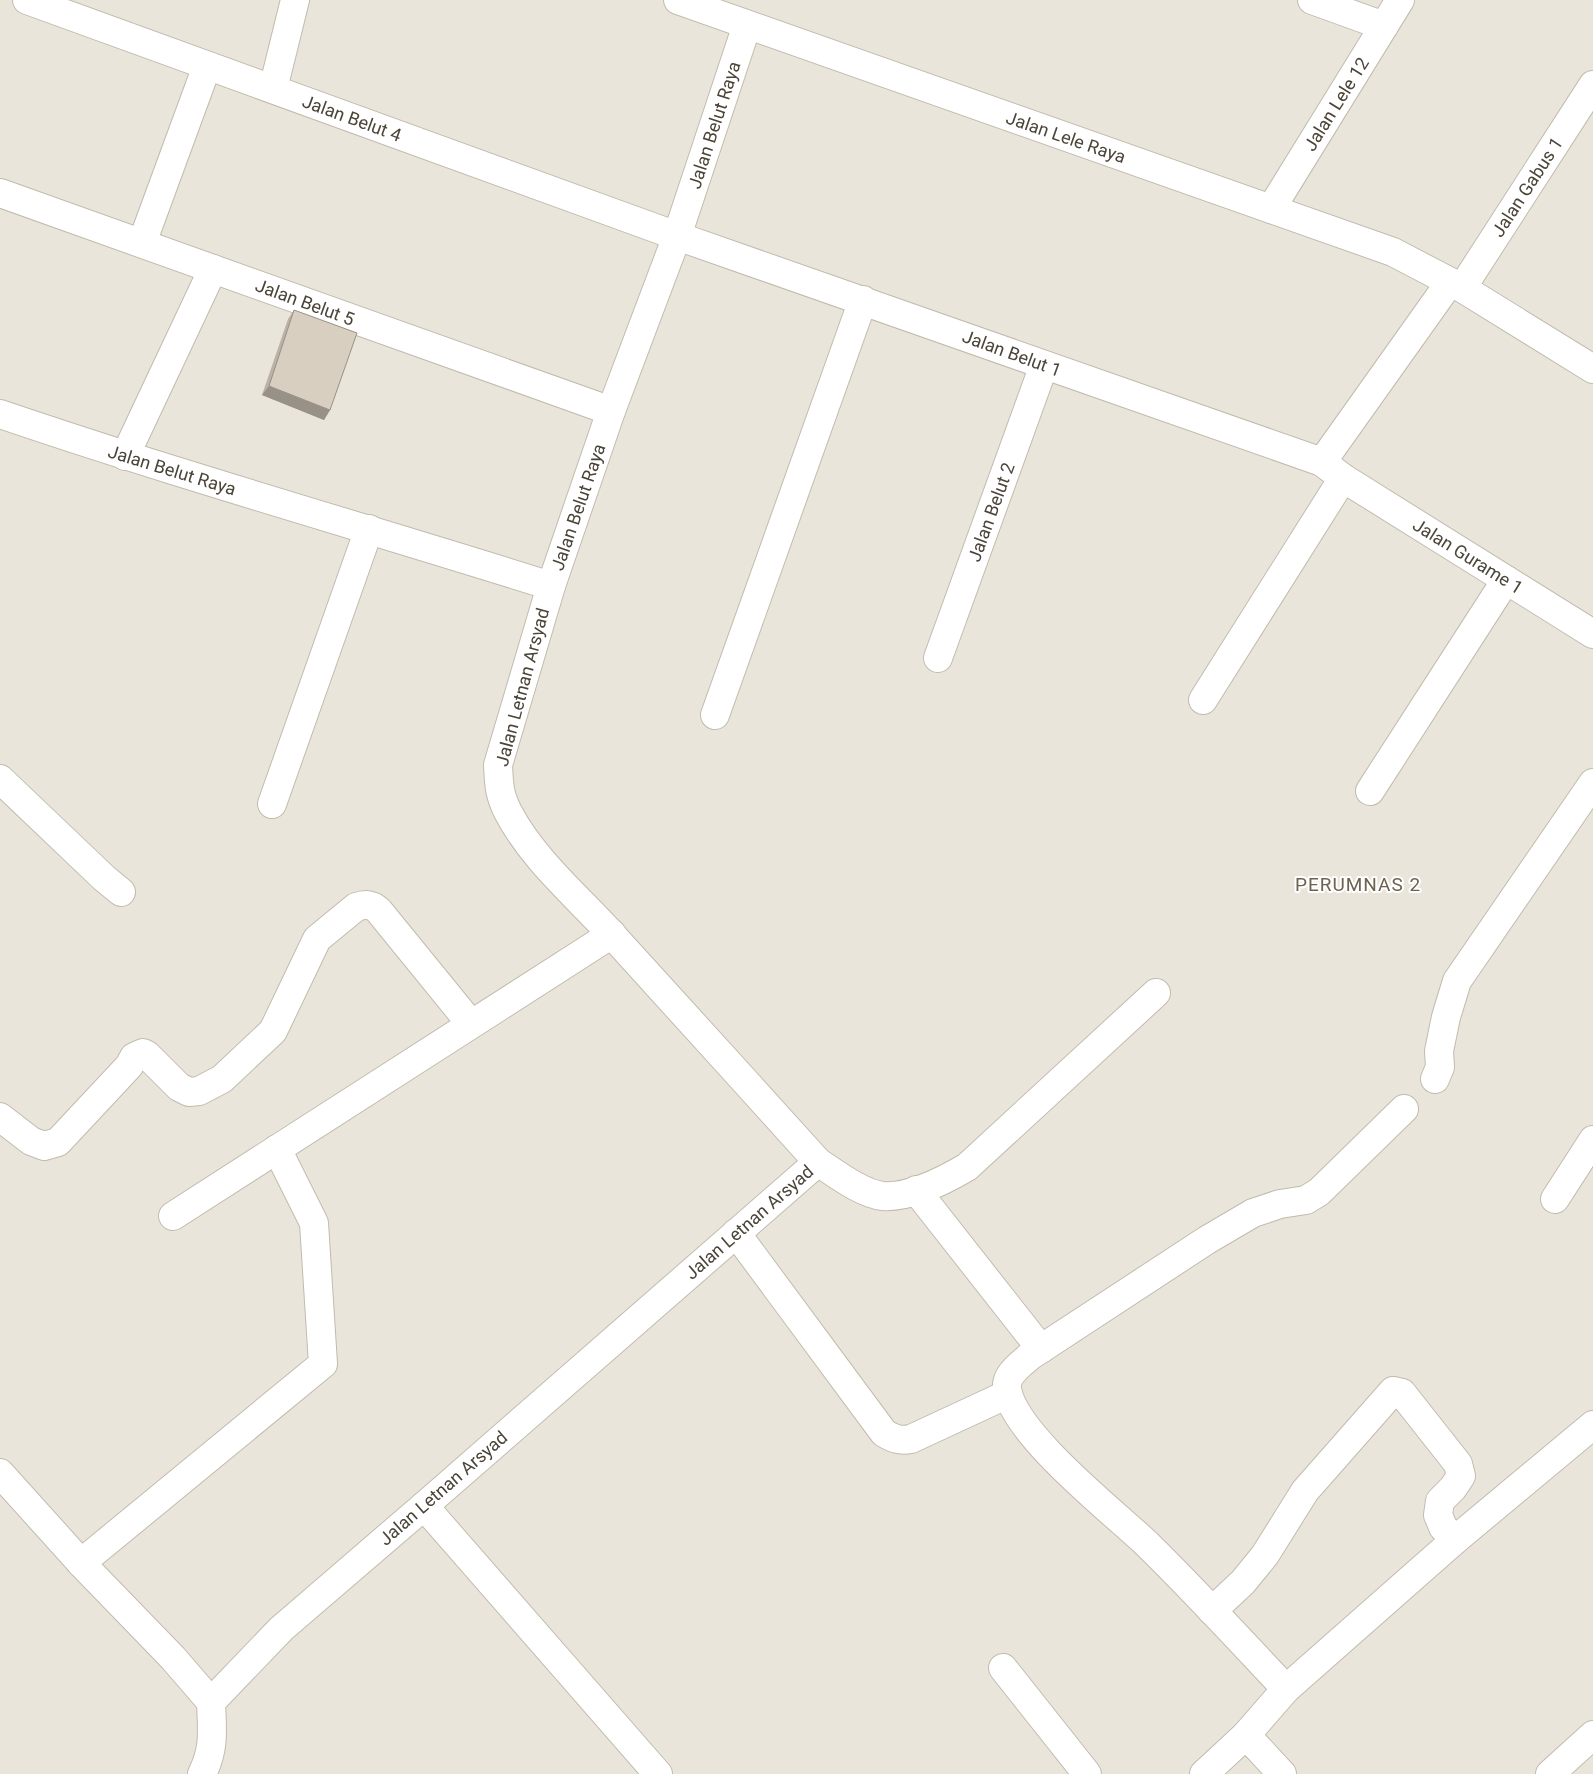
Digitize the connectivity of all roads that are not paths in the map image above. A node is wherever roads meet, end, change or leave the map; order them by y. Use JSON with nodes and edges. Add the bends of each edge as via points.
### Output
{"nodes":[{"id":1,"x":27,"y":0,"type":"edge"},
{"id":2,"x":294,"y":0,"type":"edge"},
{"id":3,"x":1312,"y":0,"type":"edge"},
{"id":4,"x":1400,"y":0,"type":"edge"},
{"id":5,"x":681,"y":1,"type":"edge"},
{"id":6,"x":747,"y":26,"type":"junction"},
{"id":7,"x":1384,"y":26,"type":"junction"},
{"id":8,"x":207,"y":66,"type":"junction"},
{"id":9,"x":1593,"y":85,"type":"edge"},
{"id":10,"x":273,"y":89,"type":"junction"},
{"id":11,"x":0,"y":193,"type":"edge"},
{"id":12,"x":1272,"y":209,"type":"junction"},
{"id":13,"x":677,"y":236,"type":"junction"},
{"id":14,"x":142,"y":244,"type":"junction"},
{"id":15,"x":214,"y":269,"type":"junction"},
{"id":16,"x":1456,"y":285,"type":"junction"},
{"id":17,"x":863,"y":300,"type":"junction"},
{"id":18,"x":1044,"y":365,"type":"junction"},
{"id":19,"x":1593,"y":369,"type":"edge"},
{"id":20,"x":611,"y":412,"type":"junction"},
{"id":21,"x":0,"y":414,"type":"edge"},
{"id":22,"x":125,"y":456,"type":"junction"},
{"id":23,"x":1333,"y":470,"type":"junction"},
{"id":24,"x":368,"y":529,"type":"junction"},
{"id":25,"x":1506,"y":580,"type":"junction"},
{"id":26,"x":551,"y":586,"type":"junction"},
{"id":27,"x":1593,"y":634,"type":"edge"},
{"id":28,"x":938,"y":658,"type":"dead end"},
{"id":29,"x":1203,"y":700,"type":"dead end"},
{"id":30,"x":715,"y":715,"type":"dead end"},
{"id":31,"x":0,"y":778,"type":"edge"},
{"id":32,"x":1593,"y":783,"type":"edge"},
{"id":33,"x":1370,"y":791,"type":"dead end"},
{"id":34,"x":272,"y":804,"type":"dead end"},
{"id":35,"x":120,"y":892,"type":"dead end"},
{"id":36,"x":612,"y":934,"type":"junction"},
{"id":37,"x":1156,"y":993,"type":"dead end"},
{"id":38,"x":471,"y":1024,"type":"junction"},
{"id":39,"x":1435,"y":1078,"type":"dead end"},
{"id":40,"x":1404,"y":1109,"type":"dead end"},
{"id":41,"x":0,"y":1117,"type":"edge"},
{"id":42,"x":1593,"y":1140,"type":"edge"},
{"id":43,"x":277,"y":1149,"type":"junction"},
{"id":44,"x":818,"y":1162,"type":"junction"},
{"id":45,"x":916,"y":1190,"type":"junction"},
{"id":46,"x":1555,"y":1199,"type":"dead end"},
{"id":47,"x":173,"y":1216,"type":"dead end"},
{"id":48,"x":736,"y":1233,"type":"junction"},
{"id":49,"x":1041,"y":1349,"type":"junction"},
{"id":50,"x":1008,"y":1394,"type":"junction"},
{"id":51,"x":1593,"y":1425,"type":"edge"},
{"id":52,"x":0,"y":1473,"type":"edge"},
{"id":53,"x":424,"y":1506,"type":"junction"},
{"id":54,"x":1455,"y":1540,"type":"junction"},
{"id":55,"x":81,"y":1563,"type":"junction"},
{"id":56,"x":1212,"y":1611,"type":"junction"},
{"id":57,"x":1003,"y":1668,"type":"dead end"},
{"id":58,"x":1286,"y":1689,"type":"junction"},
{"id":59,"x":211,"y":1702,"type":"junction"},
{"id":60,"x":1246,"y":1735,"type":"junction"},
{"id":61,"x":1593,"y":1735,"type":"edge"},
{"id":62,"x":202,"y":1774,"type":"edge"},
{"id":63,"x":658,"y":1774,"type":"edge"},
{"id":64,"x":1087,"y":1774,"type":"edge"},
{"id":65,"x":1204,"y":1774,"type":"edge"},
{"id":66,"x":1282,"y":1774,"type":"edge"},
{"id":67,"x":1550,"y":1774,"type":"edge"}],
"edges":[{"from":1,"to":8,"type":"street","name":"Jalan Belut 4"},
{"from":2,"to":10,"type":"street"},
{"from":3,"to":7,"type":"street"},
{"from":4,"to":7,"type":"street","name":"Jalan Lele 12"},
{"from":5,"to":6,"type":"street","name":"Jalan Lele Raya"},
{"from":6,"to":12,"type":"street","name":"Jalan Lele Raya"},
{"from":6,"to":13,"type":"street","name":"Jalan Belut Raya"},
{"from":7,"to":12,"type":"street","name":"Jalan Lele 12"},
{"from":8,"to":10,"type":"street","name":"Jalan Belut 4"},
{"from":8,"to":14,"type":"street"},
{"from":9,"to":16,"type":"street","name":"Jalan Gabus 1"},
{"from":10,"to":13,"type":"street","name":"Jalan Belut 4"},
{"from":11,"to":14,"type":"street","name":"Jalan Belut 5"},
{"from":12,"to":16,"type":"street","name":"Jalan Lele Raya","via":[[1393,252]]},
{"from":13,"to":17,"type":"street","name":"Jalan Belut 1"},
{"from":13,"to":20,"type":"street","name":"Jalan Belut Raya"},
{"from":14,"to":15,"type":"street","name":"Jalan Belut 5"},
{"from":15,"to":20,"type":"street","name":"Jalan Belut 5"},
{"from":15,"to":22,"type":"street"},
{"from":16,"to":19,"type":"street","name":"Jalan Lele Raya"},
{"from":16,"to":23,"type":"street","name":"Jalan Gabus 1"},
{"from":17,"to":18,"type":"street","name":"Jalan Belut 1"},
{"from":17,"to":30,"type":"street"},
{"from":18,"to":23,"type":"street","name":"Jalan Belut 1"},
{"from":18,"to":28,"type":"street","name":"Jalan Belut 2"},
{"from":20,"to":26,"type":"street","name":"Jalan Belut Raya"},
{"from":21,"to":22,"type":"street","name":"Jalan Belut Raya"},
{"from":22,"to":24,"type":"street","name":"Jalan Belut Raya"},
{"from":23,"to":25,"type":"street","name":"Jalan Gurame 1"},
{"from":23,"to":29,"type":"street","name":"Jalan Gabus 1"},
{"from":24,"to":26,"type":"street","name":"Jalan Belut Raya"},
{"from":24,"to":34,"type":"street"},
{"from":25,"to":27,"type":"street","name":"Jalan Gurame 1"},
{"from":25,"to":33,"type":"street"},
{"from":26,"to":36,"type":"street","name":"Jalan Letnan Arsyad","via":[[498,765],[499,793],[527,842]]},
{"from":31,"to":35,"type":"street"},
{"from":32,"to":39,"type":"street","via":[[1457,981],[1446,1017],[1439,1051],[1440,1067]]},
{"from":36,"to":38,"type":"street"},
{"from":36,"to":44,"type":"street","name":"Jalan Letnan Arsyad"},
{"from":37,"to":45,"type":"street","via":[[967,1167]]},
{"from":38,"to":41,"type":"street","via":[[379,911],[369,904],[363,905],[356,907],[317,939],[273,1031],[222,1079],[199,1092],[189,1092],[179,1087],[147,1055],[139,1054],[58,1142],[44,1146],[31,1141]]},
{"from":38,"to":43,"type":"street"},
{"from":40,"to":49,"type":"street","via":[[1320,1192],[1306,1200],[1253,1212]]},
{"from":42,"to":46,"type":"street"},
{"from":43,"to":47,"type":"street"},
{"from":43,"to":55,"type":"street","via":[[314,1222],[323,1364]]},
{"from":44,"to":45,"type":"street","via":[[861,1188],[883,1196]]},
{"from":44,"to":48,"type":"street","name":"Jalan Letnan Arsyad"},
{"from":45,"to":49,"type":"street"},
{"from":48,"to":50,"type":"street","via":[[884,1432],[892,1438],[912,1440]]},
{"from":48,"to":53,"type":"street","name":"Jalan Letnan Arsyad"},
{"from":49,"to":50,"type":"street","via":[[1012,1374],[1007,1385]]},
{"from":50,"to":56,"type":"street","via":[[1028,1430]]},
{"from":51,"to":54,"type":"street"},
{"from":52,"to":55,"type":"street"},
{"from":53,"to":59,"type":"street","name":"Jalan Letnan Arsyad","via":[[281,1629]]},
{"from":53,"to":63,"type":"street"},
{"from":54,"to":56,"type":"street","via":[[1443,1527],[1438,1515],[1440,1502],[1461,1476],[1458,1464],[1402,1393],[1393,1390],[1305,1492],[1265,1555],[1243,1582]]},
{"from":54,"to":58,"type":"street"},
{"from":55,"to":59,"type":"street"},
{"from":56,"to":58,"type":"street"},
{"from":57,"to":64,"type":"street"},
{"from":58,"to":60,"type":"street"},
{"from":59,"to":62,"type":"street","via":[[212,1747]]},
{"from":60,"to":65,"type":"street"},
{"from":60,"to":66,"type":"street"},
{"from":61,"to":67,"type":"street"}]}
